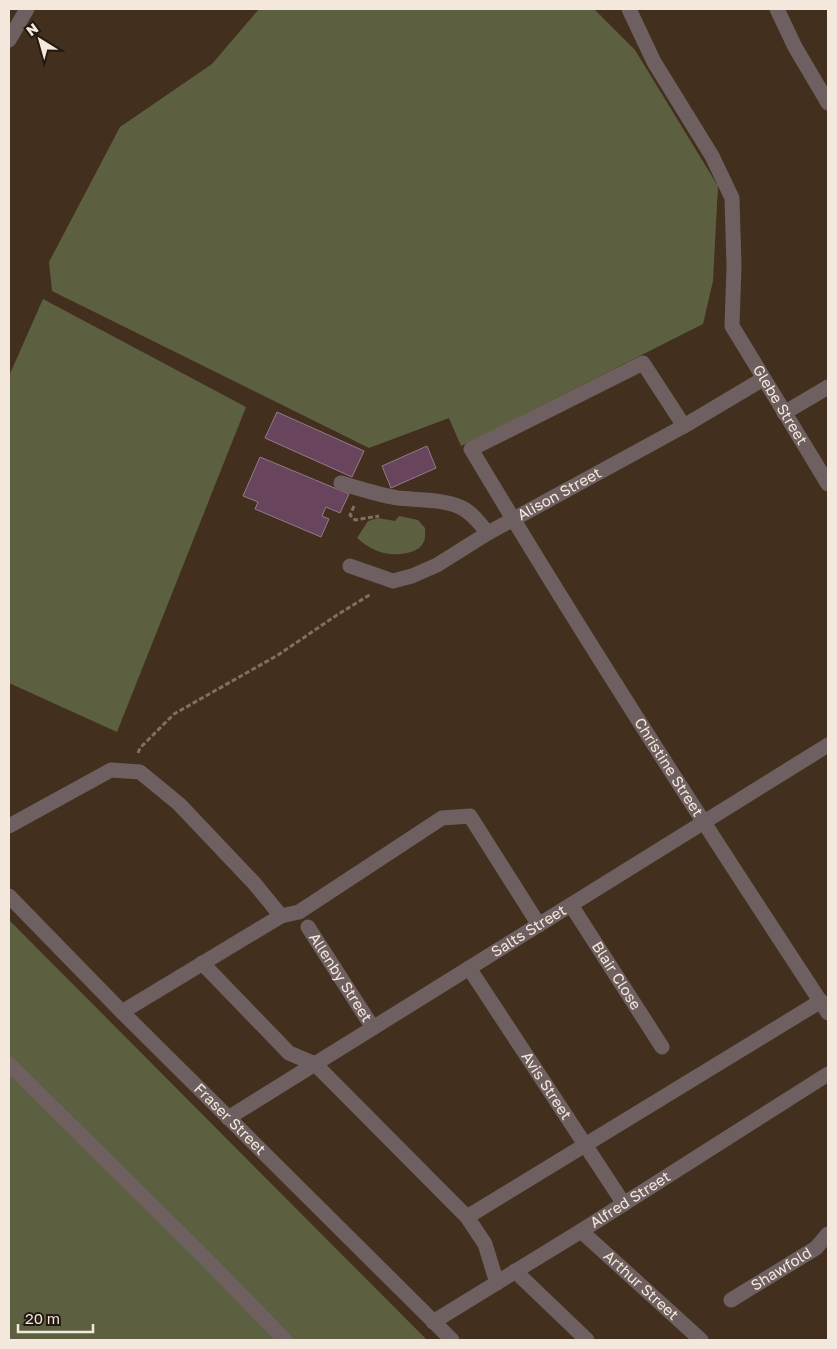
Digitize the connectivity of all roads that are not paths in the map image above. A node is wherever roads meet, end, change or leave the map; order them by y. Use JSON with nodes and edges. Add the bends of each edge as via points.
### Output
{"nodes":[{"id":1,"x":27,"y":9,"type":"edge"},
{"id":2,"x":629,"y":9,"type":"edge"},
{"id":3,"x":777,"y":9,"type":"edge"},
{"id":4,"x":9,"y":40,"type":"edge"},
{"id":5,"x":828,"y":103,"type":"edge"},
{"id":6,"x":763,"y":379,"type":"junction"},
{"id":7,"x":828,"y":387,"type":"edge"},
{"id":8,"x":784,"y":413,"type":"junction"},
{"id":9,"x":684,"y":426,"type":"junction"},
{"id":10,"x":341,"y":483,"type":"dead end"},
{"id":11,"x":828,"y":484,"type":"edge"},
{"id":12,"x":513,"y":520,"type":"junction"},
{"id":13,"x":488,"y":534,"type":"junction"},
{"id":14,"x":350,"y":566,"type":"dead end"},
{"id":15,"x":828,"y":745,"type":"edge"},
{"id":16,"x":703,"y":822,"type":"junction"},
{"id":17,"x":9,"y":826,"type":"edge"},
{"id":18,"x":9,"y":896,"type":"edge"},
{"id":19,"x":571,"y":905,"type":"junction"},
{"id":20,"x":281,"y":916,"type":"junction"},
{"id":21,"x":539,"y":924,"type":"junction"},
{"id":22,"x":308,"y":927,"type":"dead end"},
{"id":23,"x":202,"y":963,"type":"junction"},
{"id":24,"x":470,"y":968,"type":"junction"},
{"id":25,"x":825,"y":1007,"type":"edge"},
{"id":26,"x":122,"y":1012,"type":"junction"},
{"id":27,"x":373,"y":1028,"type":"junction"},
{"id":28,"x":662,"y":1047,"type":"dead end"},
{"id":29,"x":9,"y":1064,"type":"edge"},
{"id":30,"x":315,"y":1064,"type":"junction"},
{"id":31,"x":828,"y":1074,"type":"edge"},
{"id":32,"x":228,"y":1118,"type":"junction"},
{"id":33,"x":585,"y":1145,"type":"junction"},
{"id":34,"x":624,"y":1204,"type":"junction"},
{"id":35,"x":466,"y":1217,"type":"junction"},
{"id":36,"x":581,"y":1231,"type":"junction"},
{"id":37,"x":828,"y":1234,"type":"edge"},
{"id":38,"x":515,"y":1271,"type":"junction"},
{"id":39,"x":497,"y":1283,"type":"junction"},
{"id":40,"x":731,"y":1300,"type":"dead end"},
{"id":41,"x":432,"y":1322,"type":"junction"},
{"id":42,"x":285,"y":1340,"type":"edge"},
{"id":43,"x":452,"y":1340,"type":"edge"},
{"id":44,"x":588,"y":1340,"type":"edge"},
{"id":45,"x":700,"y":1340,"type":"edge"}],
"edges":[{"from":1,"to":4,"type":"street"},
{"from":2,"to":6,"type":"street","name":"Glebe Street","via":[[654,62],[712,156],[732,198],[732,326]]},
{"from":3,"to":5,"type":"street"},
{"from":6,"to":8,"type":"street","name":"Glebe Street"},
{"from":6,"to":9,"type":"street","name":"Alison Street"},
{"from":7,"to":8,"type":"street"},
{"from":8,"to":11,"type":"street","name":"Glebe Street"},
{"from":9,"to":12,"type":"street","name":"Alison Street"},
{"from":9,"to":12,"type":"street","name":"Christine Street","via":[[644,363],[471,449]]},
{"from":10,"to":13,"type":"street","via":[[395,497],[444,502],[460,507]]},
{"from":12,"to":13,"type":"street","name":"Alison Street"},
{"from":12,"to":16,"type":"street","name":"Christine Street"},
{"from":13,"to":14,"type":"street","name":"Alison Street","via":[[437,564],[393,581]]},
{"from":15,"to":16,"type":"street","name":"Salts Street"},
{"from":16,"to":19,"type":"street","name":"Salts Street"},
{"from":16,"to":25,"type":"street","name":"Christine Street"},
{"from":17,"to":20,"type":"street","via":[[111,770],[140,772],[179,804]]},
{"from":18,"to":26,"type":"street","name":"Fraser Street"},
{"from":19,"to":21,"type":"street","name":"Salts Street"},
{"from":19,"to":28,"type":"street","name":"Blair Close"},
{"from":20,"to":21,"type":"street","via":[[300,912],[442,818],[470,816]]},
{"from":20,"to":23,"type":"street"},
{"from":21,"to":24,"type":"street","name":"Salts Street"},
{"from":22,"to":27,"type":"street","name":"Allenby Street"},
{"from":23,"to":26,"type":"street"},
{"from":23,"to":30,"type":"street","via":[[289,1053]]},
{"from":24,"to":27,"type":"street","name":"Salts Street"},
{"from":24,"to":33,"type":"street","name":"Avis Street"},
{"from":25,"to":33,"type":"street"},
{"from":26,"to":32,"type":"street","name":"Fraser Street"},
{"from":27,"to":30,"type":"street","name":"Salts Street"},
{"from":29,"to":42,"type":"street"},
{"from":30,"to":32,"type":"street","name":"Salts Street"},
{"from":30,"to":35,"type":"street"},
{"from":31,"to":34,"type":"street","name":"Alfred Street"},
{"from":32,"to":41,"type":"street","name":"Fraser Street"},
{"from":33,"to":34,"type":"street","name":"Avis Street"},
{"from":33,"to":35,"type":"street"},
{"from":34,"to":36,"type":"street","name":"Alfred Street"},
{"from":35,"to":39,"type":"street","via":[[485,1244]]},
{"from":36,"to":38,"type":"street","name":"Alfred Street"},
{"from":36,"to":45,"type":"street","name":"Arthur Street"},
{"from":37,"to":40,"type":"street","name":"Shawfold","via":[[816,1248]]},
{"from":38,"to":39,"type":"street","name":"Alfred Street"},
{"from":38,"to":44,"type":"street"},
{"from":39,"to":41,"type":"street","name":"Alfred Street"},
{"from":41,"to":43,"type":"street","name":"Fraser Street"}]}
